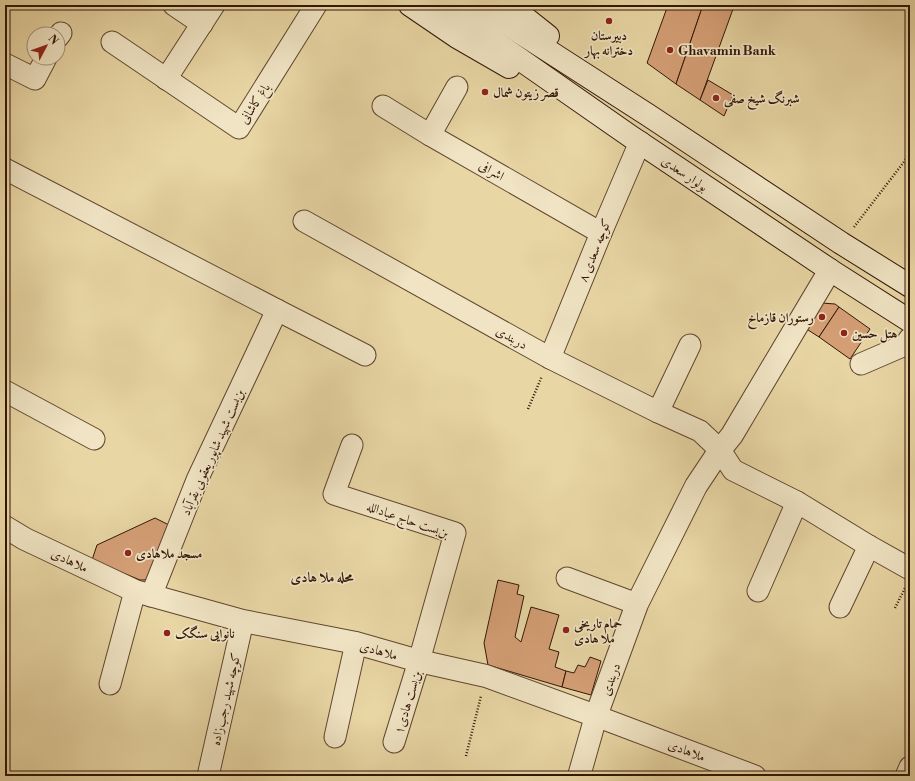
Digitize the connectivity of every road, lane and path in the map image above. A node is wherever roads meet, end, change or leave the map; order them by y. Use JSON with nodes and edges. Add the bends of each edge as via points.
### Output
{"nodes":[{"id":1,"x":174,"y":5,"type":"edge"},
{"id":2,"x":214,"y":5,"type":"edge"},
{"id":3,"x":316,"y":5,"type":"edge"},
{"id":4,"x":410,"y":5,"type":"edge"},
{"id":5,"x":442,"y":5,"type":"edge"},
{"id":6,"x":508,"y":5,"type":"edge"},
{"id":7,"x":470,"y":13,"type":"edge"},
{"id":8,"x":202,"y":24,"type":"junction"},
{"id":9,"x":112,"y":42,"type":"dead end"},
{"id":10,"x":5,"y":64,"type":"edge"},
{"id":11,"x":42,"y":66,"type":"edge"},
{"id":12,"x":166,"y":79,"type":"junction"},
{"id":13,"x":457,"y":87,"type":"dead end"},
{"id":14,"x":383,"y":106,"type":"dead end"},
{"id":15,"x":648,"y":115,"type":"junction"},
{"id":16,"x":430,"y":135,"type":"junction"},
{"id":17,"x":635,"y":139,"type":"junction"},
{"id":18,"x":910,"y":154,"type":"edge"},
{"id":19,"x":5,"y":169,"type":"edge"},
{"id":20,"x":304,"y":221,"type":"dead end"},
{"id":21,"x":601,"y":233,"type":"junction"},
{"id":22,"x":841,"y":243,"type":"junction"},
{"id":23,"x":830,"y":270,"type":"junction"},
{"id":24,"x":910,"y":286,"type":"edge"},
{"id":25,"x":277,"y":310,"type":"junction"},
{"id":26,"x":910,"y":321,"type":"edge"},
{"id":27,"x":910,"y":338,"type":"edge"},
{"id":28,"x":690,"y":345,"type":"dead end"},
{"id":29,"x":364,"y":355,"type":"dead end"},
{"id":30,"x":550,"y":358,"type":"junction"},
{"id":31,"x":861,"y":364,"type":"dead end"},
{"id":32,"x":5,"y":391,"type":"edge"},
{"id":33,"x":528,"y":409,"type":"dead end"},
{"id":34,"x":658,"y":412,"type":"junction"},
{"id":35,"x":94,"y":439,"type":"dead end"},
{"id":36,"x":352,"y":445,"type":"dead end"},
{"id":37,"x":720,"y":450,"type":"junction"},
{"id":38,"x":797,"y":502,"type":"junction"},
{"id":39,"x":5,"y":527,"type":"edge"},
{"id":40,"x":869,"y":546,"type":"junction"},
{"id":41,"x":908,"y":577,"type":"edge"},
{"id":42,"x":567,"y":578,"type":"dead end"},
{"id":43,"x":758,"y":591,"type":"dead end"},
{"id":44,"x":143,"y":594,"type":"junction"},
{"id":45,"x":637,"y":604,"type":"junction"},
{"id":46,"x":840,"y":607,"type":"dead end"},
{"id":47,"x":895,"y":608,"type":"dead end"},
{"id":48,"x":243,"y":621,"type":"junction"},
{"id":49,"x":356,"y":643,"type":"junction"},
{"id":50,"x":419,"y":661,"type":"junction"},
{"id":51,"x":486,"y":676,"type":"junction"},
{"id":52,"x":110,"y":684,"type":"dead end"},
{"id":53,"x":596,"y":716,"type":"junction"},
{"id":54,"x":335,"y":737,"type":"dead end"},
{"id":55,"x":394,"y":742,"type":"dead end"},
{"id":56,"x":466,"y":756,"type":"dead end"},
{"id":57,"x":910,"y":767,"type":"edge"},
{"id":58,"x":208,"y":776,"type":"edge"},
{"id":59,"x":579,"y":776,"type":"edge"},
{"id":60,"x":755,"y":776,"type":"edge"},
{"id":61,"x":906,"y":776,"type":"edge"}],
"edges":[{"from":1,"to":8,"type":"street"},
{"from":2,"to":8,"type":"street"},
{"from":3,"to":12,"type":"street","name":"باغ کاشانی","via":[[239,128]]},
{"from":4,"to":17,"type":"main road","via":[[457,37]]},
{"from":5,"to":7,"type":"main road"},
{"from":6,"to":15,"type":"main road"},
{"from":7,"to":15,"type":"main road"},
{"from":7,"to":17,"type":"main road","name":"بولوار سعدی"},
{"from":8,"to":12,"type":"street"},
{"from":9,"to":12,"type":"street","name":"باغ کاشانی"},
{"from":10,"to":11,"type":"street","via":[[35,79]]},
{"from":13,"to":16,"type":"street"},
{"from":14,"to":16,"type":"street","name":"اشرافی"},
{"from":15,"to":22,"type":"main road"},
{"from":16,"to":21,"type":"street","name":"اشرافی"},
{"from":17,"to":21,"type":"street","name":"کوچه سعدی ۸"},
{"from":17,"to":23,"type":"main road","name":"بولوار سعدی"},
{"from":18,"to":22,"type":"path"},
{"from":19,"to":25,"type":"street"},
{"from":20,"to":30,"type":"street","name":"دربندی"},
{"from":21,"to":30,"type":"street","name":"کوچه سعدی ۸"},
{"from":22,"to":24,"type":"main road"},
{"from":23,"to":26,"type":"main road","name":"بولوار سعدی"},
{"from":23,"to":37,"type":"main road","name":"دربندی","via":[[732,435]]},
{"from":25,"to":29,"type":"street"},
{"from":25,"to":44,"type":"street","name":"بن‌بست شهید شاپور یعقوبی بقرآباد"},
{"from":27,"to":31,"type":"street","via":[[905,345]]},
{"from":28,"to":34,"type":"street"},
{"from":30,"to":33,"type":"path"},
{"from":30,"to":34,"type":"street","name":"دربندی"},
{"from":32,"to":35,"type":"street"},
{"from":34,"to":37,"type":"street","name":"دربندی","via":[[700,431]]},
{"from":36,"to":50,"type":"street","name":"بن‌بست حاج عبادالله","via":[[334,494],[455,533]]},
{"from":37,"to":38,"type":"street","name":"دربندی","via":[[733,470]]},
{"from":37,"to":45,"type":"main road","name":"دربندی","via":[[696,486]]},
{"from":38,"to":40,"type":"street","name":"دربندی"},
{"from":38,"to":43,"type":"street"},
{"from":39,"to":44,"type":"main road","name":"ملاهادی","via":[[25,539]]},
{"from":40,"to":41,"type":"street","name":"دربندی"},
{"from":40,"to":46,"type":"street"},
{"from":41,"to":47,"type":"path"},
{"from":42,"to":45,"type":"street"},
{"from":44,"to":48,"type":"main road","name":"ملاهادی"},
{"from":44,"to":52,"type":"street","name":"بن‌بست شهید شاپور یعقوبی بقرآباد"},
{"from":45,"to":53,"type":"main road","name":"دربندی"},
{"from":48,"to":49,"type":"main road","name":"ملاهادی"},
{"from":48,"to":58,"type":"street","name":"کوچه شهید رجب‌زاده"},
{"from":49,"to":50,"type":"main road","name":"ملاهادی"},
{"from":49,"to":54,"type":"street"},
{"from":50,"to":51,"type":"main road","name":"ملاهادی"},
{"from":50,"to":55,"type":"street","name":"بن‌بست هادی۱"},
{"from":51,"to":53,"type":"main road","name":"ملاهادی"},
{"from":51,"to":56,"type":"path"},
{"from":53,"to":59,"type":"main road","name":"دربندی"},
{"from":53,"to":60,"type":"street","name":"ملاهادی"},
{"from":57,"to":61,"type":"street"}]}
